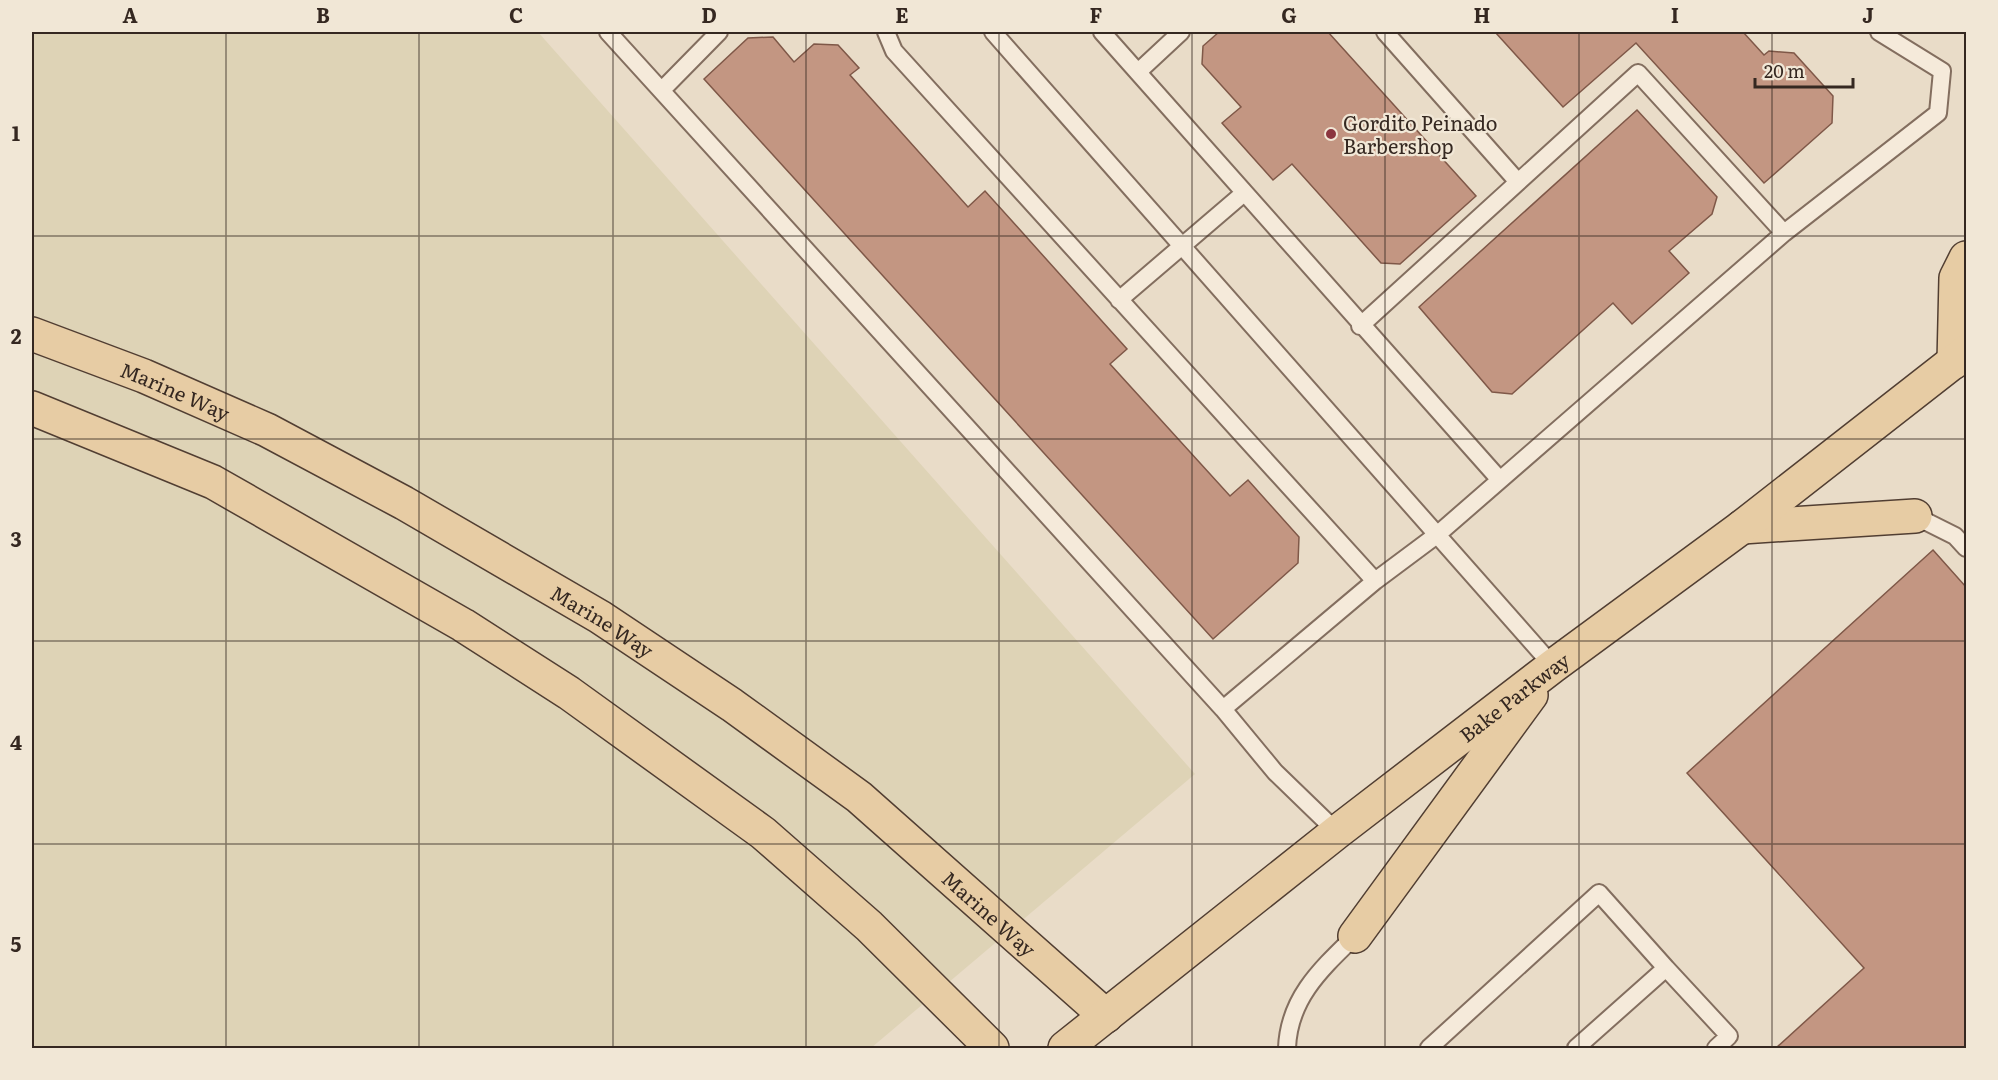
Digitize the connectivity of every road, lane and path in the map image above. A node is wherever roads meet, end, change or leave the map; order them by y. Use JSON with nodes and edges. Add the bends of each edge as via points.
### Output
{"nodes":[{"id":1,"x":608,"y":32,"type":"edge"},
{"id":2,"x":718,"y":32,"type":"edge"},
{"id":3,"x":886,"y":32,"type":"edge"},
{"id":4,"x":993,"y":32,"type":"edge"},
{"id":5,"x":1102,"y":32,"type":"edge"},
{"id":6,"x":1181,"y":32,"type":"edge"},
{"id":7,"x":1386,"y":32,"type":"edge"},
{"id":8,"x":1879,"y":32,"type":"edge"},
{"id":9,"x":1138,"y":72,"type":"junction"},
{"id":10,"x":662,"y":90,"type":"junction"},
{"id":11,"x":1518,"y":182,"type":"junction"},
{"id":12,"x":1244,"y":193,"type":"junction"},
{"id":13,"x":1784,"y":233,"type":"junction"},
{"id":14,"x":1183,"y":247,"type":"junction"},
{"id":15,"x":1966,"y":258,"type":"edge"},
{"id":16,"x":1119,"y":300,"type":"junction"},
{"id":17,"x":1360,"y":326,"type":"junction"},
{"id":18,"x":32,"y":334,"type":"edge"},
{"id":19,"x":1962,"y":357,"type":"edge"},
{"id":20,"x":32,"y":408,"type":"edge"},
{"id":21,"x":1500,"y":480,"type":"junction"},
{"id":22,"x":1915,"y":516,"type":"joint"},
{"id":23,"x":1742,"y":527,"type":"junction"},
{"id":24,"x":1438,"y":534,"type":"junction"},
{"id":25,"x":1966,"y":548,"type":"edge"},
{"id":26,"x":1375,"y":581,"type":"junction"},
{"id":27,"x":1553,"y":666,"type":"junction"},
{"id":28,"x":1223,"y":709,"type":"junction"},
{"id":29,"x":1338,"y":832,"type":"junction"},
{"id":30,"x":1355,"y":936,"type":"joint"},
{"id":31,"x":1666,"y":968,"type":"junction"},
{"id":32,"x":1106,"y":1016,"type":"junction"},
{"id":33,"x":992,"y":1048,"type":"edge"},
{"id":34,"x":1065,"y":1048,"type":"edge"},
{"id":35,"x":1287,"y":1048,"type":"edge"},
{"id":36,"x":1429,"y":1048,"type":"edge"},
{"id":37,"x":1576,"y":1048,"type":"edge"},
{"id":38,"x":1716,"y":1048,"type":"edge"}],
"edges":[{"from":1,"to":10,"type":"lane"},
{"from":2,"to":10,"type":"lane"},
{"from":3,"to":16,"type":"lane","via":[[894,51]]},
{"from":4,"to":14,"type":"lane"},
{"from":5,"to":9,"type":"lane"},
{"from":6,"to":9,"type":"lane"},
{"from":7,"to":11,"type":"lane"},
{"from":8,"to":13,"type":"lane","via":[[1942,71],[1938,113]]},
{"from":9,"to":12,"type":"lane"},
{"from":10,"to":28,"type":"lane"},
{"from":11,"to":13,"type":"lane","via":[[1638,72]]},
{"from":11,"to":17,"type":"lane"},
{"from":12,"to":14,"type":"lane"},
{"from":12,"to":17,"type":"lane"},
{"from":13,"to":21,"type":"lane"},
{"from":14,"to":16,"type":"lane"},
{"from":14,"to":24,"type":"lane"},
{"from":15,"to":19,"type":"main road","via":[[1956,278]]},
{"from":16,"to":26,"type":"lane"},
{"from":17,"to":21,"type":"lane"},
{"from":18,"to":32,"type":"main road","name":"Marine Way","via":[[144,376],[267,430],[405,503],[600,617],[732,705],[859,797]]},
{"from":19,"to":23,"type":"main road","name":"Bake Parkway"},
{"from":20,"to":33,"type":"main road","via":[[213,482],[463,625],[569,693],[763,833],[869,926]]},
{"from":21,"to":24,"type":"lane"},
{"from":22,"to":23,"type":"main road"},
{"from":22,"to":25,"type":"lane","via":[[1955,536]]},
{"from":23,"to":27,"type":"main road","name":"Bake Parkway"},
{"from":24,"to":26,"type":"lane"},
{"from":24,"to":27,"type":"lane"},
{"from":26,"to":28,"type":"lane"},
{"from":27,"to":29,"type":"main road","name":"Bake Parkway"},
{"from":27,"to":30,"type":"main road"},
{"from":28,"to":29,"type":"lane","via":[[1275,772]]},
{"from":29,"to":32,"type":"main road","name":"Bake Parkway"},
{"from":30,"to":35,"type":"lane","via":[[1316,973],[1296,1003],[1287,1030]]},
{"from":31,"to":36,"type":"lane","via":[[1599,893]]},
{"from":31,"to":37,"type":"lane"},
{"from":31,"to":38,"type":"lane","via":[[1729,1036]]},
{"from":32,"to":34,"type":"main road","name":"Bake Parkway"}]}
